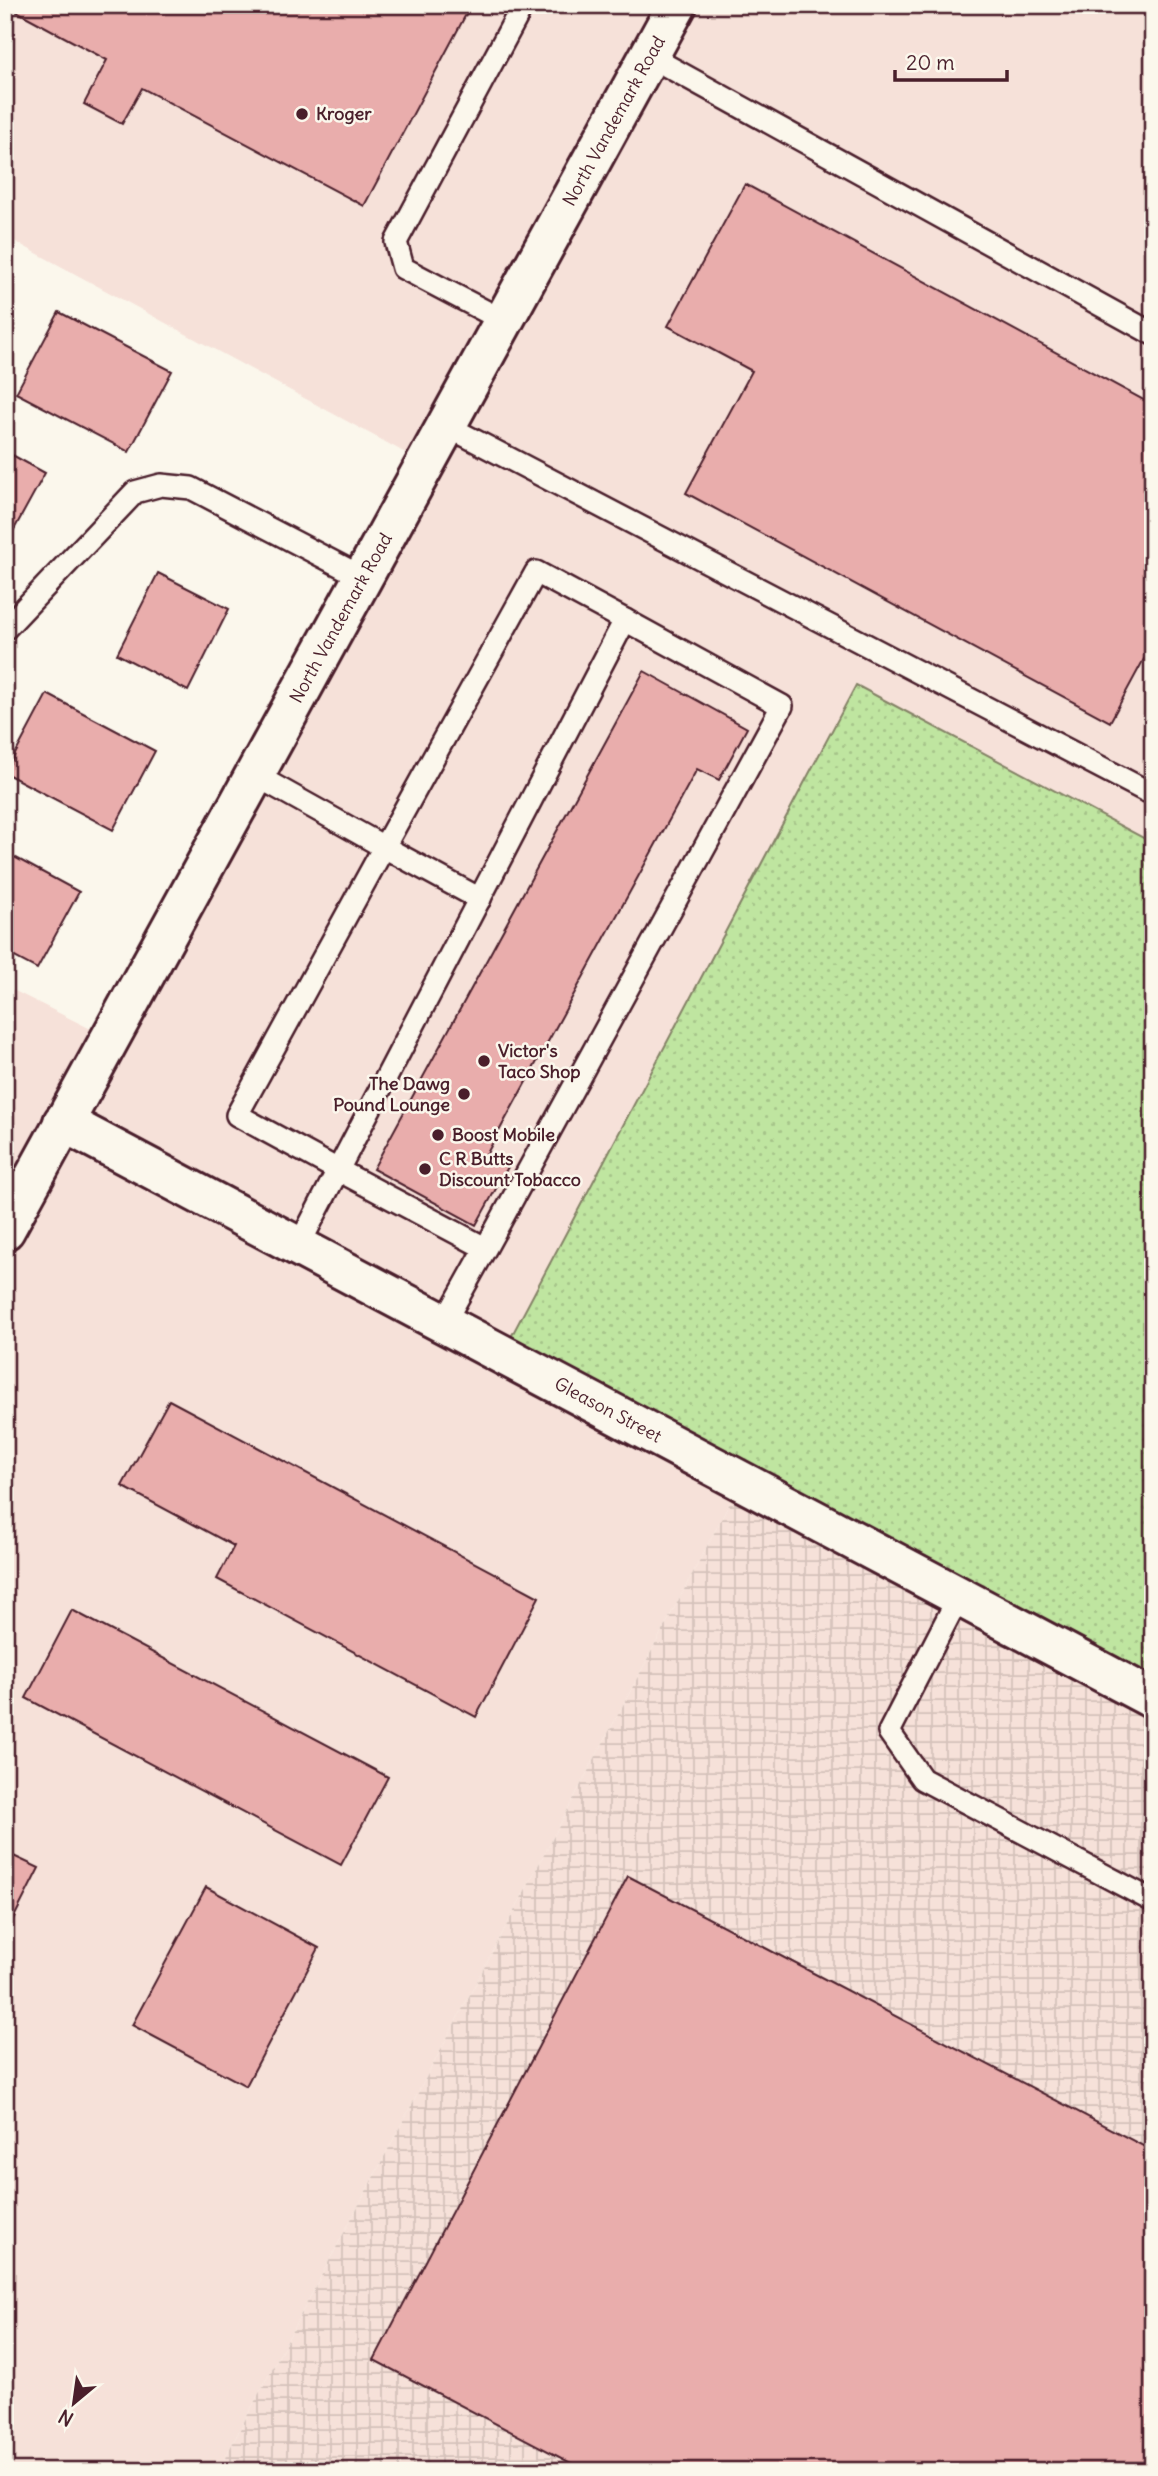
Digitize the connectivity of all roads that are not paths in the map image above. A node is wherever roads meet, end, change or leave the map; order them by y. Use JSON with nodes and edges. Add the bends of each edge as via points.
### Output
{"nodes":[{"id":1,"x":523,"y":5,"type":"edge"},
{"id":2,"x":677,"y":5,"type":"edge"},
{"id":3,"x":649,"y":56,"type":"junction"},
{"id":4,"x":504,"y":321,"type":"junction"},
{"id":5,"x":1153,"y":334,"type":"edge"},
{"id":6,"x":447,"y":426,"type":"junction"},
{"id":7,"x":364,"y":578,"type":"junction"},
{"id":8,"x":9,"y":620,"type":"edge"},
{"id":9,"x":625,"y":620,"type":"junction"},
{"id":10,"x":255,"y":775,"type":"junction"},
{"id":11,"x":1153,"y":791,"type":"edge"},
{"id":12,"x":384,"y":847,"type":"junction"},
{"id":13,"x":480,"y":899,"type":"junction"},
{"id":14,"x":63,"y":1122,"type":"junction"},
{"id":15,"x":338,"y":1170,"type":"junction"},
{"id":16,"x":5,"y":1230,"type":"edge"},
{"id":17,"x":298,"y":1247,"type":"junction"},
{"id":18,"x":485,"y":1248,"type":"junction"},
{"id":19,"x":444,"y":1323,"type":"junction"},
{"id":20,"x":959,"y":1596,"type":"junction"},
{"id":21,"x":1153,"y":1699,"type":"edge"},
{"id":22,"x":1153,"y":1902,"type":"edge"}],
"edges":[{"from":1,"to":4,"type":"lane","via":[[396,242],[403,268]]},
{"from":2,"to":3,"type":"street","name":"North Vandemark Road"},
{"from":3,"to":4,"type":"street","name":"North Vandemark Road"},
{"from":3,"to":5,"type":"lane"},
{"from":4,"to":6,"type":"street","name":"North Vandemark Road"},
{"from":6,"to":7,"type":"street","name":"North Vandemark Road"},
{"from":6,"to":11,"type":"lane"},
{"from":7,"to":8,"type":"lane","via":[[191,488],[161,485],[135,492]]},
{"from":7,"to":10,"type":"street","name":"North Vandemark Road"},
{"from":9,"to":12,"type":"lane","via":[[536,572]]},
{"from":9,"to":13,"type":"lane"},
{"from":9,"to":18,"type":"lane","via":[[782,706]]},
{"from":10,"to":12,"type":"lane"},
{"from":10,"to":14,"type":"street","name":"North Vandemark Road"},
{"from":12,"to":13,"type":"lane"},
{"from":12,"to":15,"type":"lane","via":[[237,1115]]},
{"from":13,"to":15,"type":"lane"},
{"from":14,"to":16,"type":"street","name":"North Vandemark Road"},
{"from":14,"to":17,"type":"street","name":"Gleason Street"},
{"from":15,"to":17,"type":"lane"},
{"from":15,"to":18,"type":"lane"},
{"from":17,"to":19,"type":"street","name":"Gleason Street"},
{"from":18,"to":19,"type":"lane"},
{"from":19,"to":20,"type":"street","name":"Gleason Street"},
{"from":20,"to":21,"type":"street","name":"Gleason Street"},
{"from":20,"to":22,"type":"lane","via":[[889,1732],[922,1779]]}]}
